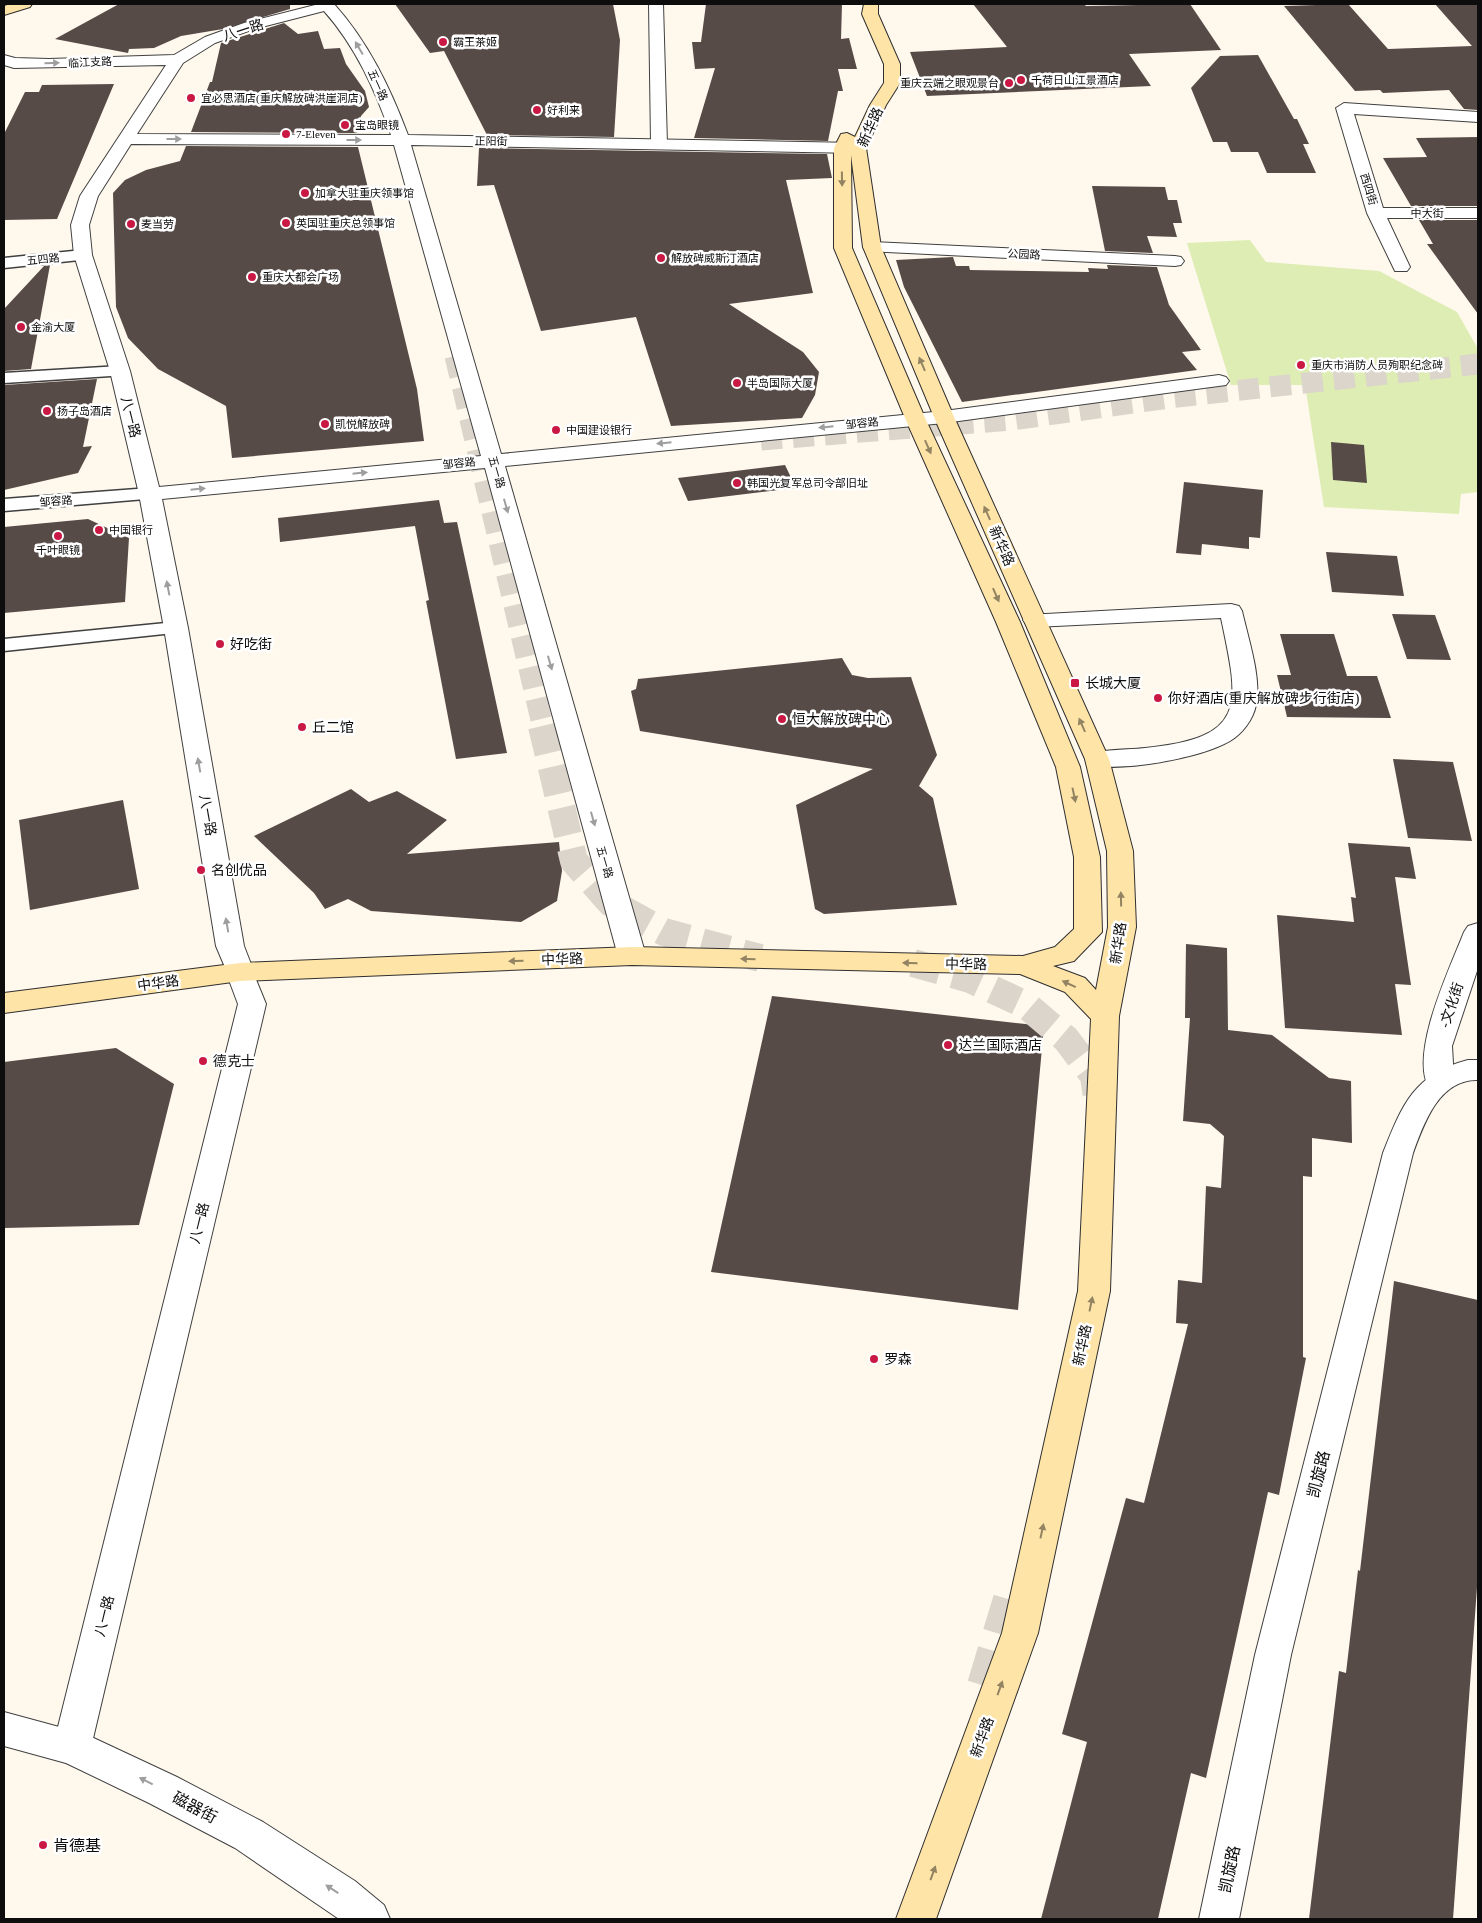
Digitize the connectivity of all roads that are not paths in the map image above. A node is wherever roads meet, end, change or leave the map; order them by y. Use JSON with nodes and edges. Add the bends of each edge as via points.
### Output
{"nodes":[{"id":1,"x":25,"y":4,"type":"edge"},
{"id":2,"x":330,"y":4,"type":"edge"},
{"id":3,"x":656,"y":4,"type":"edge"},
{"id":4,"x":859,"y":4,"type":"edge"},
{"id":5,"x":871,"y":4,"type":"edge"},
{"id":6,"x":4,"y":11,"type":"edge"},
{"id":7,"x":4,"y":60,"type":"edge"},
{"id":8,"x":177,"y":60,"type":"junction"},
{"id":9,"x":1478,"y":117,"type":"edge"},
{"id":10,"x":125,"y":139,"type":"junction"},
{"id":11,"x":401,"y":140,"type":"junction"},
{"id":12,"x":659,"y":144,"type":"junction"},
{"id":13,"x":850,"y":148,"type":"junction"},
{"id":14,"x":1376,"y":213,"type":"junction"},
{"id":15,"x":1478,"y":213,"type":"edge"},
{"id":16,"x":872,"y":248,"type":"junction"},
{"id":17,"x":83,"y":254,"type":"junction"},
{"id":18,"x":1175,"y":261,"type":"dead end"},
{"id":19,"x":4,"y":263,"type":"edge"},
{"id":20,"x":1401,"y":266,"type":"dead end"},
{"id":21,"x":120,"y":371,"type":"junction"},
{"id":22,"x":4,"y":378,"type":"edge"},
{"id":23,"x":1220,"y":381,"type":"dead end"},
{"id":24,"x":944,"y":417,"type":"junction"},
{"id":25,"x":915,"y":418,"type":"junction"},
{"id":26,"x":493,"y":459,"type":"junction"},
{"id":27,"x":150,"y":494,"type":"junction"},
{"id":28,"x":4,"y":505,"type":"edge"},
{"id":29,"x":1035,"y":620,"type":"junction"},
{"id":30,"x":176,"y":628,"type":"junction"},
{"id":31,"x":4,"y":645,"type":"edge"},
{"id":32,"x":1097,"y":760,"type":"junction"},
{"id":33,"x":1478,"y":932,"type":"edge"},
{"id":34,"x":632,"y":956,"type":"junction"},
{"id":35,"x":1023,"y":965,"type":"junction"},
{"id":36,"x":240,"y":972,"type":"junction"},
{"id":37,"x":4,"y":1004,"type":"edge"},
{"id":38,"x":1105,"y":1016,"type":"junction"},
{"id":39,"x":1478,"y":1070,"type":"edge"},
{"id":40,"x":1439,"y":1082,"type":"junction"},
{"id":41,"x":4,"y":1729,"type":"edge"},
{"id":42,"x":72,"y":1746,"type":"junction"},
{"id":43,"x":370,"y":1919,"type":"edge"},
{"id":44,"x":916,"y":1919,"type":"edge"},
{"id":45,"x":1219,"y":1919,"type":"edge"}],
"edges":[{"from":1,"to":6,"type":"main road"},
{"from":2,"to":8,"type":"street","name":"八一路","via":[[210,40]]},
{"from":11,"to":2,"type":"street","name":"五一路","one_way":true,"via":[[375,75]]},
{"from":3,"to":12,"type":"street"},
{"from":4,"to":13,"type":"main road","name":"新华路","via":[[857,15],[877,64],[877,82],[863,106]]},
{"from":5,"to":13,"type":"main road","name":"新华路","via":[[870,14],[892,64],[892,84]]},
{"from":7,"to":8,"type":"street","name":"临江支路","one_way":true,"via":[[48,64]]},
{"from":8,"to":10,"type":"street","name":"八一路"},
{"from":9,"to":14,"type":"street","name":"西四街","via":[[1344,108]]},
{"from":10,"to":11,"type":"street","name":"正阳街","one_way":true},
{"from":10,"to":17,"type":"street","name":"八一路","via":[[89,196],[80,225]]},
{"from":11,"to":12,"type":"street","name":"正阳街"},
{"from":11,"to":26,"type":"street","name":"五一路"},
{"from":12,"to":13,"type":"street","name":"正阳街"},
{"from":13,"to":16,"type":"main road","name":"新华路"},
{"from":13,"to":25,"type":"main road","name":"新华路","one_way":true,"via":[[843,248]]},
{"from":14,"to":15,"type":"street","name":"中大街"},
{"from":14,"to":20,"type":"street","name":"西四街"},
{"from":16,"to":18,"type":"street","name":"公园路"},
{"from":24,"to":16,"type":"main road","name":"新华路","one_way":true},
{"from":17,"to":19,"type":"street","name":"五四路"},
{"from":17,"to":21,"type":"street","name":"八一路"},
{"from":21,"to":22,"type":"street"},
{"from":21,"to":27,"type":"street","name":"八一路"},
{"from":23,"to":24,"type":"street"},
{"from":24,"to":25,"type":"street","name":"邹容路"},
{"from":29,"to":24,"type":"main road","name":"新华路","one_way":true},
{"from":25,"to":26,"type":"street","name":"邹容路","one_way":true},
{"from":25,"to":35,"type":"main road","name":"新华路","one_way":true,"via":[[1008,622],[1068,767],[1087,857],[1088,932],[1064,954]]},
{"from":27,"to":26,"type":"street","name":"邹容路","one_way":true},
{"from":26,"to":34,"type":"street","name":"五一路","one_way":true},
{"from":27,"to":28,"type":"street","name":"邹容路"},
{"from":30,"to":27,"type":"street","name":"八一路","one_way":true},
{"from":32,"to":29,"type":"main road","name":"新华路","one_way":true},
{"from":29,"to":32,"type":"street","via":[[1231,611],[1243,684],[1244,706],[1238,722],[1223,736],[1194,748]]},
{"from":30,"to":31,"type":"street"},
{"from":36,"to":30,"type":"street","name":"八一路","one_way":true,"via":[[230,946]]},
{"from":38,"to":32,"type":"main road","name":"新华路","one_way":true,"via":[[1122,927],[1120,851]]},
{"from":33,"to":40,"type":"street","name":"-文化街","via":[[1438,1046]]},
{"from":35,"to":34,"type":"main road","name":"中华路","one_way":true},
{"from":34,"to":36,"type":"main road","name":"中华路","one_way":true},
{"from":38,"to":35,"type":"main road","name":"中华路","one_way":true,"via":[[1075,986]]},
{"from":36,"to":37,"type":"main road","name":"中华路"},
{"from":36,"to":42,"type":"street","name":"八一路","via":[[252,1004]]},
{"from":44,"to":38,"type":"main road","name":"新华路","one_way":true,"via":[[1020,1633],[1094,1291]]},
{"from":39,"to":40,"type":"street","name":"凯旋路","via":[[1469,1069]]},
{"from":40,"to":45,"type":"street","name":"凯旋路","via":[[1420,1100],[1398,1153],[1273,1655]]},
{"from":41,"to":42,"type":"street","name":"磁器街"},
{"from":43,"to":42,"type":"street","name":"磁器街","one_way":true,"via":[[250,1835]]}]}
